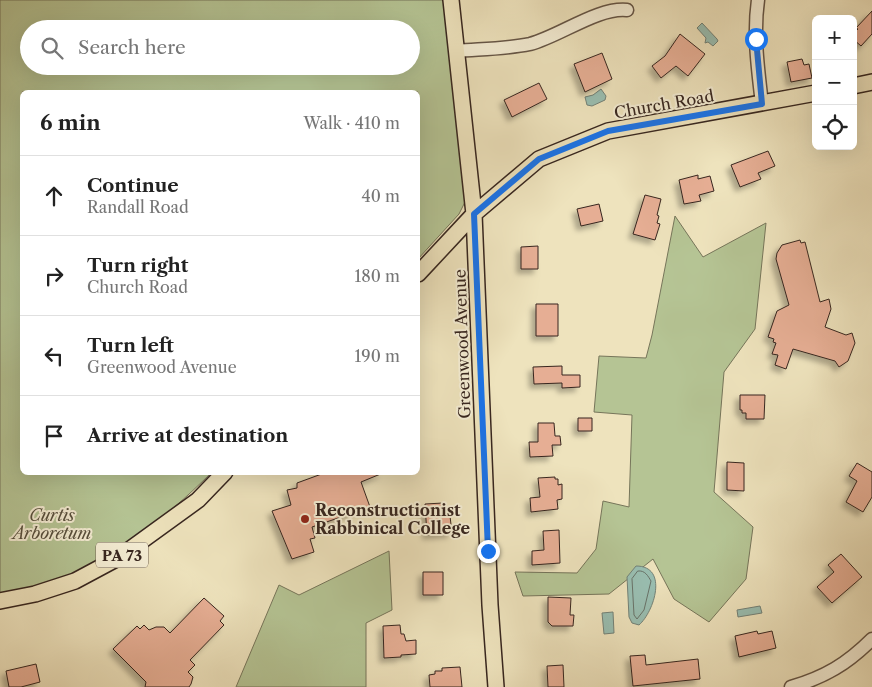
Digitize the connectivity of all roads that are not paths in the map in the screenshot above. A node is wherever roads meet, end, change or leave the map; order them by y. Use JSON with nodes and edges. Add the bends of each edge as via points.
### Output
{"nodes":[{"id":1,"x":451,"y":0,"type":"edge"},
{"id":2,"x":758,"y":0,"type":"edge"},
{"id":3,"x":627,"y":10,"type":"dead end"},
{"id":4,"x":457,"y":51,"type":"junction"},
{"id":5,"x":872,"y":82,"type":"edge"},
{"id":6,"x":857,"y":85,"type":"edge"},
{"id":7,"x":812,"y":94,"type":"edge"},
{"id":8,"x":762,"y":104,"type":"junction"},
{"id":9,"x":474,"y":214,"type":"junction"},
{"id":10,"x":420,"y":272,"type":"edge"},
{"id":11,"x":222,"y":475,"type":"edge"},
{"id":12,"x":0,"y":602,"type":"edge"},
{"id":13,"x":872,"y":639,"type":"edge"},
{"id":14,"x":496,"y":687,"type":"edge"},
{"id":15,"x":790,"y":687,"type":"edge"}],
"edges":[{"from":1,"to":4,"type":"main road","name":"Greenwood Avenue"},
{"from":2,"to":8,"type":"street","via":[[756,50]]},
{"from":3,"to":4,"type":"street","via":[[603,13],[529,44]]},
{"from":4,"to":9,"type":"main road","name":"Greenwood Avenue"},
{"from":5,"to":6,"type":"main road"},
{"from":7,"to":8,"type":"main road","name":"Church Road"},
{"from":8,"to":9,"type":"main road","name":"Church Road","via":[[608,131],[539,159]]},
{"from":9,"to":10,"type":"main road","name":"Church Road"},
{"from":9,"to":14,"type":"main road","name":"Greenwood Avenue"},
{"from":11,"to":12,"type":"main road","number":"PA 73","via":[[198,500],[118,558],[76,581]]},
{"from":13,"to":15,"type":"street","via":[[844,665]]}]}
